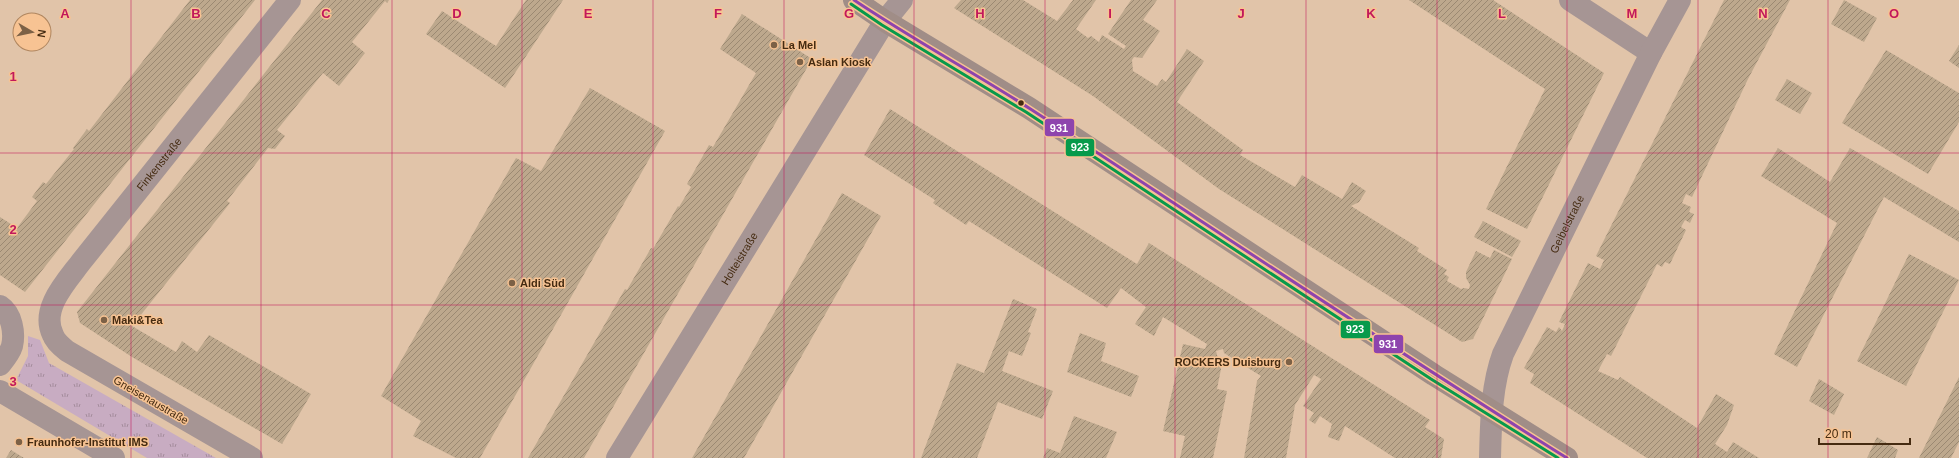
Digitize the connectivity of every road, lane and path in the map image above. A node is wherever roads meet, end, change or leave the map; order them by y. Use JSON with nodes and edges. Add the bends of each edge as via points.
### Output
{"nodes":[{"id":1,"x":290,"y":0,"type":"edge"},
{"id":2,"x":854,"y":0,"type":"edge"},
{"id":3,"x":902,"y":0,"type":"edge"},
{"id":4,"x":1570,"y":0,"type":"edge"},
{"id":5,"x":1680,"y":0,"type":"edge"},
{"id":6,"x":885,"y":21,"type":"junction"},
{"id":7,"x":1651,"y":53,"type":"junction"},
{"id":8,"x":3,"y":308,"type":"edge"},
{"id":9,"x":53,"y":337,"type":"joint"},
{"id":10,"x":0,"y":365,"type":"edge"},
{"id":11,"x":0,"y":391,"type":"edge"},
{"id":12,"x":1491,"y":409,"type":"junction"},
{"id":13,"x":114,"y":458,"type":"edge"},
{"id":14,"x":252,"y":458,"type":"edge"},
{"id":15,"x":616,"y":458,"type":"edge"},
{"id":16,"x":1490,"y":458,"type":"edge"},
{"id":17,"x":1567,"y":458,"type":"edge"}],
"edges":[{"from":1,"to":9,"type":"street","name":"Finkenstraße","via":[[58,293],[48,323]]},
{"from":2,"to":6,"type":"main road"},
{"from":3,"to":6,"type":"street","name":"Holteistraße"},
{"from":4,"to":7,"type":"street"},
{"from":5,"to":7,"type":"street","name":"Geibelstraße"},
{"from":6,"to":12,"type":"main road","via":[[1029,108],[1434,375]]},
{"from":6,"to":15,"type":"street","name":"Holteistraße"},
{"from":7,"to":12,"type":"street","name":"Geibelstraße","via":[[1503,354]]},
{"from":8,"to":10,"type":"street","via":[[13,329],[13,335],[12,347]]},
{"from":9,"to":14,"type":"street","name":"Gneisenaustraße","via":[[67,351]]},
{"from":11,"to":13,"type":"street"},
{"from":12,"to":16,"type":"street","name":"Geibelstraße"},
{"from":12,"to":17,"type":"main road"}]}
